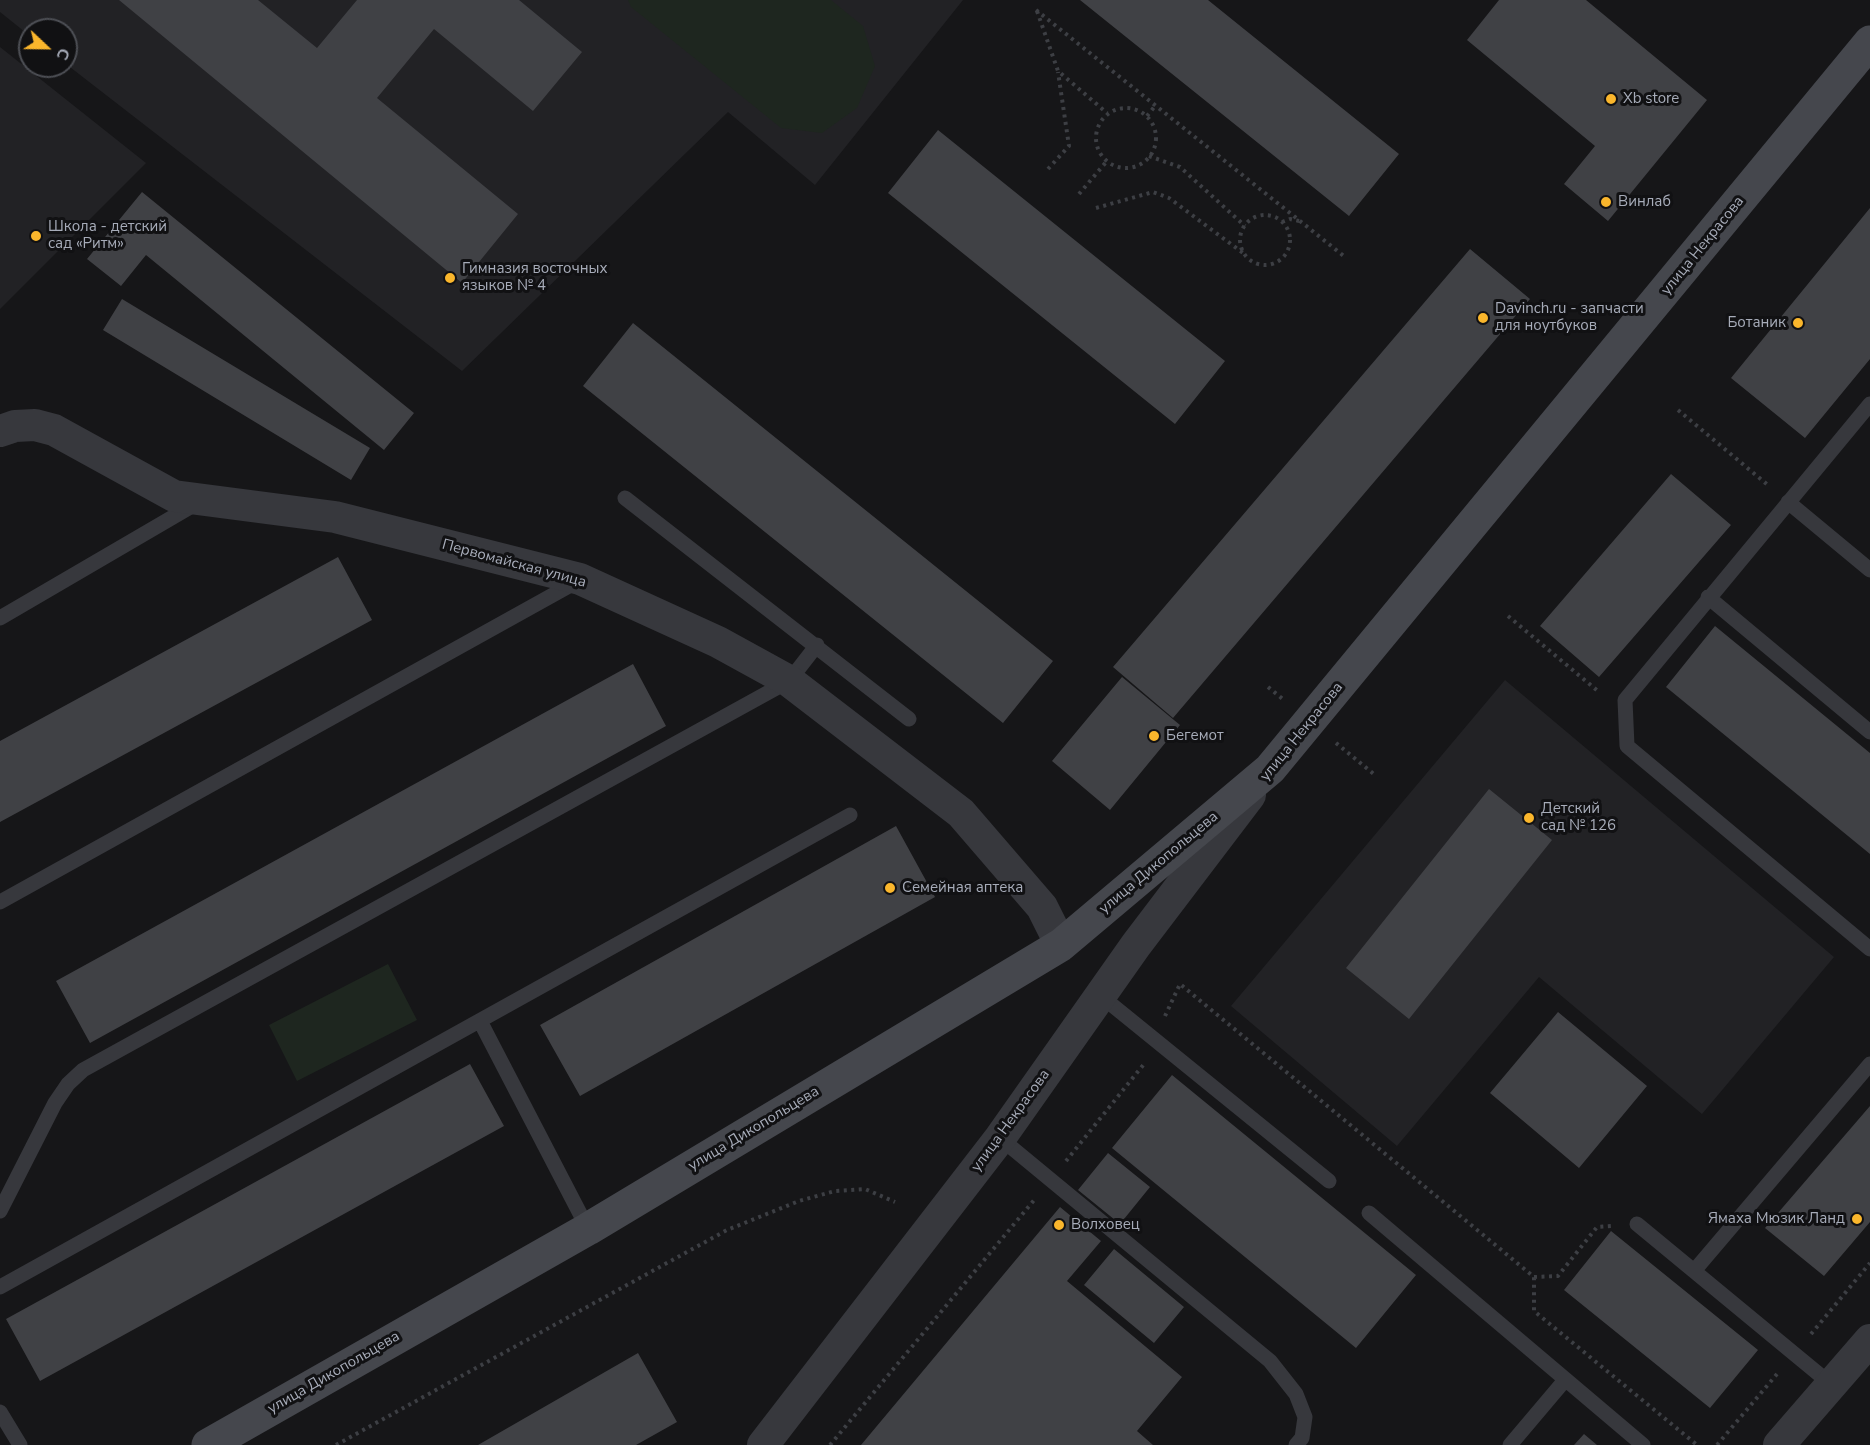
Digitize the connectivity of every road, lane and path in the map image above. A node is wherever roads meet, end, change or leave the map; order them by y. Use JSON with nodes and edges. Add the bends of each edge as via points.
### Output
{"nodes":[{"id":1,"x":1870,"y":42,"type":"edge"},
{"id":2,"x":1058,"y":71,"type":"junction"},
{"id":3,"x":1155,"y":106,"type":"junction"},
{"id":4,"x":1107,"y":113,"type":"junction"},
{"id":5,"x":1148,"y":116,"type":"junction"},
{"id":6,"x":1149,"y":156,"type":"junction"},
{"id":7,"x":1107,"y":161,"type":"junction"},
{"id":8,"x":1048,"y":169,"type":"dead end"},
{"id":9,"x":1079,"y":194,"type":"dead end"},
{"id":10,"x":1096,"y":208,"type":"dead end"},
{"id":11,"x":1301,"y":221,"type":"junction"},
{"id":12,"x":1282,"y":222,"type":"junction"},
{"id":13,"x":1245,"y":226,"type":"junction"},
{"id":14,"x":1243,"y":253,"type":"junction"},
{"id":15,"x":1345,"y":257,"type":"dead end"},
{"id":16,"x":1870,"y":404,"type":"edge"},
{"id":17,"x":1678,"y":411,"type":"dead end"},
{"id":18,"x":0,"y":431,"type":"edge"},
{"id":19,"x":625,"y":498,"type":"dead end"},
{"id":20,"x":205,"y":499,"type":"junction"},
{"id":21,"x":1788,"y":502,"type":"junction"},
{"id":22,"x":1870,"y":570,"type":"edge"},
{"id":23,"x":580,"y":579,"type":"junction"},
{"id":24,"x":1707,"y":597,"type":"junction"},
{"id":25,"x":1508,"y":616,"type":"dead end"},
{"id":26,"x":0,"y":618,"type":"edge"},
{"id":27,"x":817,"y":645,"type":"junction"},
{"id":28,"x":789,"y":681,"type":"junction"},
{"id":29,"x":1625,"y":713,"type":"junction"},
{"id":30,"x":909,"y":719,"type":"dead end"},
{"id":31,"x":1870,"y":732,"type":"edge"},
{"id":32,"x":1270,"y":770,"type":"junction"},
{"id":33,"x":850,"y":815,"type":"dead end"},
{"id":34,"x":0,"y":902,"type":"edge"},
{"id":35,"x":1061,"y":945,"type":"junction"},
{"id":36,"x":1870,"y":949,"type":"edge"},
{"id":37,"x":1101,"y":996,"type":"junction"},
{"id":38,"x":480,"y":1021,"type":"junction"},
{"id":39,"x":1155,"y":1040,"type":"junction"},
{"id":40,"x":1870,"y":1064,"type":"edge"},
{"id":41,"x":1000,"y":1138,"type":"junction"},
{"id":42,"x":1051,"y":1180,"type":"junction"},
{"id":43,"x":1329,"y":1181,"type":"dead end"},
{"id":44,"x":895,"y":1202,"type":"dead end"},
{"id":45,"x":0,"y":1211,"type":"edge"},
{"id":46,"x":1369,"y":1213,"type":"dead end"},
{"id":47,"x":1637,"y":1224,"type":"joint"},
{"id":48,"x":588,"y":1229,"type":"junction"},
{"id":49,"x":1695,"y":1271,"type":"junction"},
{"id":50,"x":1534,"y":1277,"type":"junction"},
{"id":51,"x":0,"y":1287,"type":"edge"},
{"id":52,"x":1870,"y":1340,"type":"edge"},
{"id":53,"x":1565,"y":1380,"type":"junction"},
{"id":54,"x":1832,"y":1385,"type":"junction"},
{"id":55,"x":0,"y":1412,"type":"edge"},
{"id":56,"x":20,"y":1445,"type":"edge"},
{"id":57,"x":208,"y":1445,"type":"edge"},
{"id":58,"x":336,"y":1445,"type":"edge"},
{"id":59,"x":763,"y":1445,"type":"edge"},
{"id":60,"x":830,"y":1445,"type":"edge"},
{"id":61,"x":1296,"y":1445,"type":"edge"},
{"id":62,"x":1510,"y":1445,"type":"edge"},
{"id":63,"x":1643,"y":1445,"type":"edge"},
{"id":64,"x":1697,"y":1445,"type":"edge"},
{"id":65,"x":1779,"y":1445,"type":"edge"}],
"edges":[{"from":1,"to":32,"type":"main road","name":"улица Некрасова"},
{"from":2,"to":3,"type":"path","via":[[1036,10]]},
{"from":2,"to":4,"type":"path"},
{"from":2,"to":8,"type":"path","via":[[1070,146]]},
{"from":3,"to":5,"type":"path"},
{"from":3,"to":11,"type":"path"},
{"from":4,"to":5,"type":"path","via":[[1120,107],[1135,108]]},
{"from":4,"to":7,"type":"path","via":[[1098,125],[1095,139],[1099,153]]},
{"from":5,"to":6,"type":"path","via":[[1156,131],[1155,148]]},
{"from":6,"to":7,"type":"path","via":[[1145,162],[1129,168]]},
{"from":6,"to":13,"type":"path","via":[[1180,167]]},
{"from":7,"to":9,"type":"path"},
{"from":10,"to":14,"type":"path","via":[[1153,192],[1169,198]]},
{"from":11,"to":12,"type":"path"},
{"from":11,"to":15,"type":"path"},
{"from":12,"to":13,"type":"path","via":[[1260,215]]},
{"from":12,"to":14,"type":"path","via":[[1289,234],[1288,249],[1280,260],[1267,265],[1253,263]]},
{"from":13,"to":14,"type":"path","via":[[1239,242]]},
{"from":16,"to":21,"type":"lane"},
{"from":17,"to":21,"type":"path"},
{"from":18,"to":20,"type":"street","name":"Первомайская улица","via":[[35,425],[54,430],[174,496]]},
{"from":19,"to":27,"type":"lane"},
{"from":20,"to":23,"type":"street","name":"Первомайская улица","via":[[335,517]]},
{"from":20,"to":26,"type":"lane"},
{"from":21,"to":22,"type":"lane"},
{"from":21,"to":24,"type":"lane"},
{"from":23,"to":28,"type":"street","name":"Первомайская улица","via":[[718,642]]},
{"from":23,"to":34,"type":"lane"},
{"from":24,"to":29,"type":"lane","via":[[1625,700]]},
{"from":24,"to":31,"type":"lane"},
{"from":25,"to":29,"type":"path"},
{"from":27,"to":28,"type":"lane"},
{"from":27,"to":30,"type":"lane"},
{"from":28,"to":35,"type":"street","name":"Первомайская улица","via":[[961,813],[1042,907]]},
{"from":28,"to":45,"type":"lane","via":[[83,1070],[55,1103]]},
{"from":29,"to":36,"type":"lane","via":[[1627,746]]},
{"from":32,"to":35,"type":"main road","name":"улица Дикопольцева"},
{"from":32,"to":37,"type":"street","name":"улица Некрасова"},
{"from":33,"to":38,"type":"lane"},
{"from":35,"to":48,"type":"main road","name":"улица Дикопольцева"},
{"from":37,"to":39,"type":"lane"},
{"from":37,"to":41,"type":"street","name":"улица Некрасова"},
{"from":38,"to":48,"type":"lane"},
{"from":38,"to":51,"type":"lane"},
{"from":39,"to":42,"type":"path","via":[[1141,1071]]},
{"from":39,"to":43,"type":"lane"},
{"from":39,"to":50,"type":"path","via":[[1180,984]]},
{"from":40,"to":49,"type":"lane"},
{"from":41,"to":42,"type":"lane"},
{"from":41,"to":59,"type":"street","name":"улица Некрасова"},
{"from":42,"to":60,"type":"path"},
{"from":42,"to":61,"type":"lane","via":[[1270,1361],[1296,1394],[1305,1417],[1302,1438]]},
{"from":44,"to":58,"type":"path","via":[[865,1189],[835,1191],[728,1230]]},
{"from":46,"to":53,"type":"lane"},
{"from":47,"to":49,"type":"lane"},
{"from":47,"to":50,"type":"path","via":[[1597,1227],[1558,1276]]},
{"from":48,"to":57,"type":"main road","name":"улица Дикопольцева"},
{"from":49,"to":54,"type":"lane"},
{"from":50,"to":64,"type":"path","via":[[1534,1311]]},
{"from":52,"to":54,"type":"street"},
{"from":53,"to":62,"type":"lane"},
{"from":53,"to":63,"type":"lane"},
{"from":54,"to":65,"type":"street"},
{"from":55,"to":56,"type":"lane"}]}
